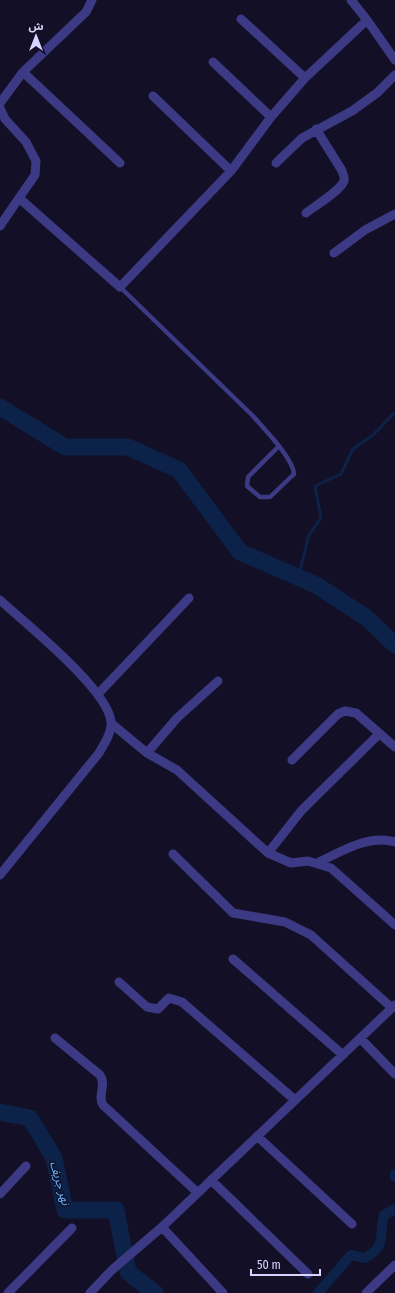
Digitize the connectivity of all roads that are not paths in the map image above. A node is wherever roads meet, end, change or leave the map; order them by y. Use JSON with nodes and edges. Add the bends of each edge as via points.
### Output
{"nodes":[{"id":1,"x":92,"y":0,"type":"edge"},
{"id":2,"x":351,"y":0,"type":"edge"},
{"id":3,"x":241,"y":19,"type":"dead end"},
{"id":4,"x":367,"y":20,"type":"junction"},
{"id":5,"x":395,"y":60,"type":"edge"},
{"id":6,"x":213,"y":62,"type":"dead end"},
{"id":7,"x":23,"y":72,"type":"junction"},
{"id":8,"x":395,"y":75,"type":"edge"},
{"id":9,"x":305,"y":78,"type":"junction"},
{"id":10,"x":153,"y":96,"type":"dead end"},
{"id":11,"x":0,"y":103,"type":"edge"},
{"id":12,"x":0,"y":108,"type":"edge"},
{"id":13,"x":271,"y":117,"type":"junction"},
{"id":14,"x":316,"y":129,"type":"junction"},
{"id":15,"x":120,"y":163,"type":"dead end"},
{"id":16,"x":276,"y":163,"type":"dead end"},
{"id":17,"x":231,"y":171,"type":"junction"},
{"id":18,"x":19,"y":198,"type":"junction"},
{"id":19,"x":306,"y":213,"type":"dead end"},
{"id":20,"x":395,"y":214,"type":"edge"},
{"id":21,"x":0,"y":226,"type":"edge"},
{"id":22,"x":334,"y":254,"type":"dead end"},
{"id":23,"x":120,"y":286,"type":"junction"},
{"id":24,"x":278,"y":446,"type":"junction"},
{"id":25,"x":189,"y":598,"type":"dead end"},
{"id":26,"x":0,"y":600,"type":"edge"},
{"id":27,"x":218,"y":681,"type":"dead end"},
{"id":28,"x":98,"y":694,"type":"junction"},
{"id":29,"x":112,"y":724,"type":"junction"},
{"id":30,"x":379,"y":734,"type":"junction"},
{"id":31,"x":395,"y":747,"type":"edge"},
{"id":32,"x":147,"y":754,"type":"junction"},
{"id":33,"x":292,"y":760,"type":"dead end"},
{"id":34,"x":395,"y":842,"type":"edge"},
{"id":35,"x":268,"y":853,"type":"junction"},
{"id":36,"x":174,"y":854,"type":"dead end"},
{"id":37,"x":317,"y":862,"type":"junction"},
{"id":38,"x":0,"y":875,"type":"edge"},
{"id":39,"x":395,"y":925,"type":"edge"},
{"id":40,"x":233,"y":959,"type":"dead end"},
{"id":41,"x":119,"y":982,"type":"dead end"},
{"id":42,"x":394,"y":1006,"type":"edge"},
{"id":43,"x":55,"y":1038,"type":"dead end"},
{"id":44,"x":360,"y":1038,"type":"junction"},
{"id":45,"x":343,"y":1055,"type":"junction"},
{"id":46,"x":395,"y":1074,"type":"edge"},
{"id":47,"x":295,"y":1100,"type":"junction"},
{"id":48,"x":257,"y":1136,"type":"junction"},
{"id":49,"x":26,"y":1166,"type":"dead end"},
{"id":50,"x":211,"y":1180,"type":"junction"},
{"id":51,"x":198,"y":1193,"type":"junction"},
{"id":52,"x":0,"y":1194,"type":"edge"},
{"id":53,"x":352,"y":1224,"type":"dead end"},
{"id":54,"x":162,"y":1227,"type":"junction"},
{"id":55,"x":72,"y":1228,"type":"dead end"},
{"id":56,"x":395,"y":1265,"type":"edge"},
{"id":57,"x":308,"y":1274,"type":"dead end"},
{"id":58,"x":8,"y":1293,"type":"edge"},
{"id":59,"x":90,"y":1293,"type":"edge"},
{"id":60,"x":223,"y":1293,"type":"edge"},
{"id":61,"x":366,"y":1293,"type":"edge"}],
"edges":[{"from":1,"to":7,"type":"street","via":[[86,12]]},
{"from":2,"to":4,"type":"street"},
{"from":3,"to":9,"type":"street"},
{"from":4,"to":5,"type":"street"},
{"from":4,"to":9,"type":"street"},
{"from":6,"to":13,"type":"street"},
{"from":7,"to":11,"type":"street"},
{"from":7,"to":15,"type":"street"},
{"from":8,"to":14,"type":"street","via":[[377,93],[352,111]]},
{"from":9,"to":13,"type":"street"},
{"from":10,"to":17,"type":"street"},
{"from":12,"to":18,"type":"street","via":[[5,119],[26,142],[36,161],[34,175]]},
{"from":13,"to":17,"type":"street"},
{"from":14,"to":16,"type":"street","via":[[302,138]]},
{"from":14,"to":19,"type":"street","via":[[341,169],[344,181],[340,188]]},
{"from":17,"to":23,"type":"street"},
{"from":18,"to":21,"type":"street"},
{"from":18,"to":23,"type":"street"},
{"from":20,"to":22,"type":"street","via":[[365,230]]},
{"from":23,"to":24,"type":"lane","via":[[222,384]]},
{"from":24,"to":24,"type":"lane","via":[[293,468],[294,474],[270,497],[260,497],[247,486],[248,477]]},
{"from":25,"to":28,"type":"street"},
{"from":26,"to":28,"type":"street","via":[[86,679]]},
{"from":27,"to":32,"type":"street","via":[[177,718]]},
{"from":28,"to":29,"type":"street","via":[[110,714]]},
{"from":29,"to":32,"type":"street"},
{"from":29,"to":38,"type":"street","via":[[99,753]]},
{"from":30,"to":31,"type":"street"},
{"from":30,"to":33,"type":"street","via":[[356,713],[345,711],[338,714]]},
{"from":30,"to":35,"type":"street","via":[[301,812]]},
{"from":32,"to":35,"type":"street","via":[[177,770]]},
{"from":34,"to":37,"type":"street","via":[[377,839],[367,841]]},
{"from":35,"to":37,"type":"street","via":[[291,862]]},
{"from":36,"to":42,"type":"street","via":[[233,913],[285,922],[311,935]]},
{"from":37,"to":39,"type":"street","via":[[331,868]]},
{"from":40,"to":45,"type":"street"},
{"from":41,"to":47,"type":"street","via":[[147,1007],[158,1009],[169,998],[182,1002]]},
{"from":42,"to":44,"type":"street"},
{"from":43,"to":51,"type":"street","via":[[100,1075],[103,1082],[100,1098],[103,1105]]},
{"from":44,"to":45,"type":"street"},
{"from":44,"to":46,"type":"street"},
{"from":45,"to":47,"type":"street"},
{"from":47,"to":48,"type":"street"},
{"from":48,"to":50,"type":"street"},
{"from":48,"to":53,"type":"street"},
{"from":49,"to":52,"type":"street"},
{"from":50,"to":51,"type":"street"},
{"from":50,"to":57,"type":"street"},
{"from":51,"to":54,"type":"street"},
{"from":54,"to":59,"type":"street","via":[[112,1270]]},
{"from":54,"to":60,"type":"street"},
{"from":55,"to":58,"type":"street"},
{"from":56,"to":61,"type":"street"}]}
